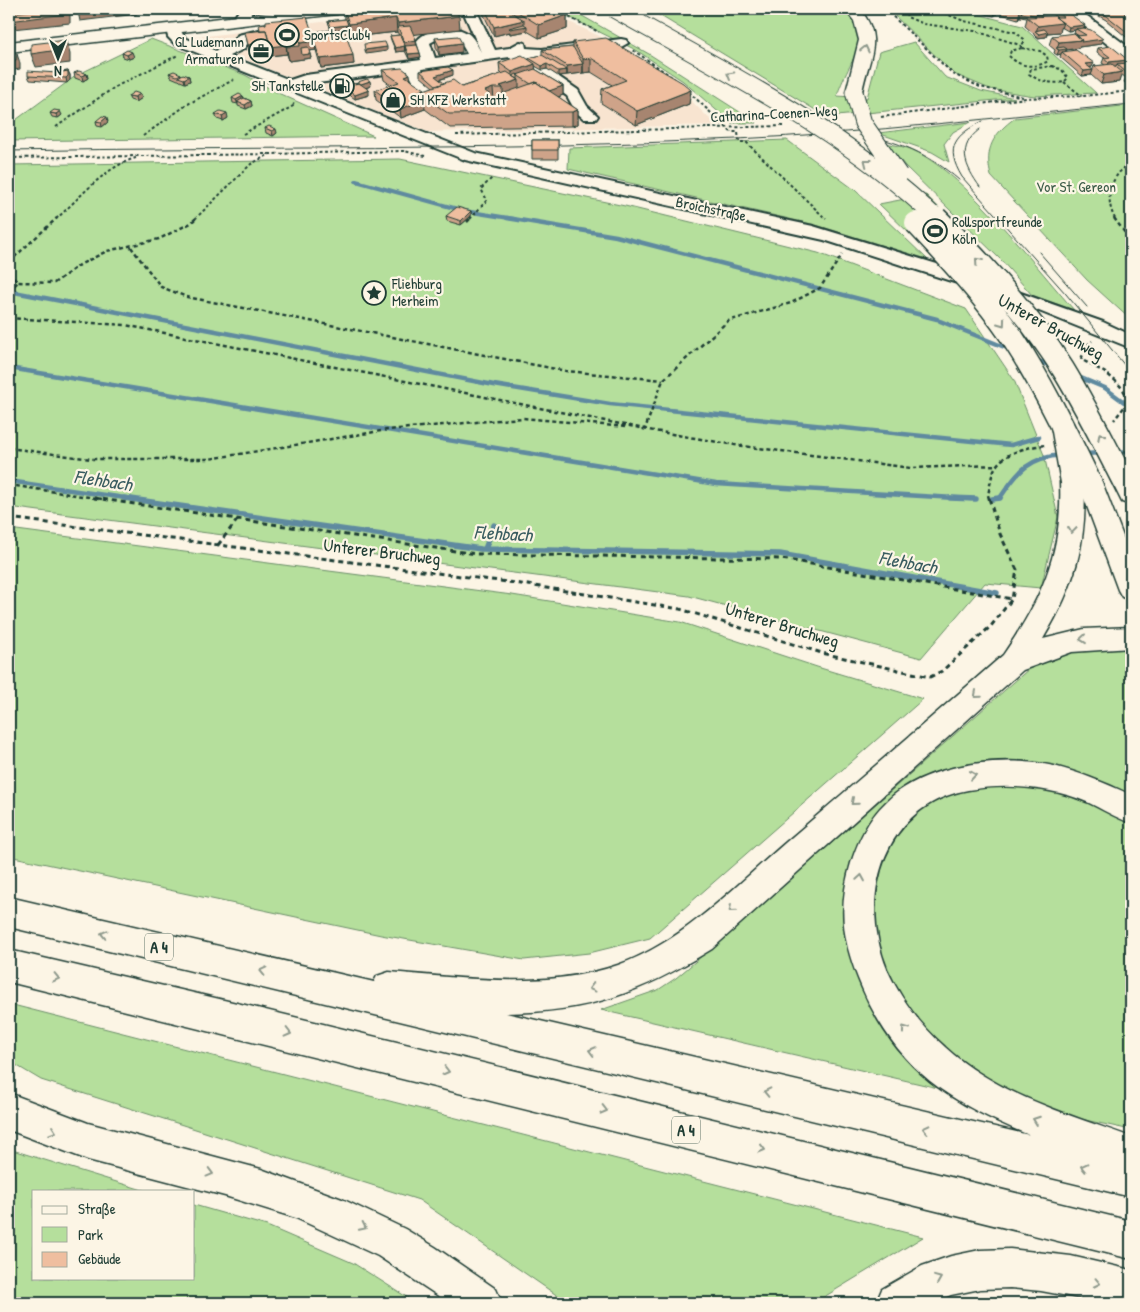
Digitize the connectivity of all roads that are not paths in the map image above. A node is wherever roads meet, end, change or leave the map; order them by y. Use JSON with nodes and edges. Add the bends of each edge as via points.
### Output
{"nodes":[{"id":1,"x":336,"y":9,"type":"edge"},
{"id":2,"x":469,"y":9,"type":"edge"},
{"id":3,"x":852,"y":9,"type":"edge"},
{"id":4,"x":1070,"y":9,"type":"edge"},
{"id":5,"x":607,"y":11,"type":"edge"},
{"id":6,"x":243,"y":15,"type":"edge"},
{"id":7,"x":172,"y":29,"type":"junction"},
{"id":8,"x":268,"y":32,"type":"edge"},
{"id":9,"x":621,"y":43,"type":"road end"},
{"id":10,"x":9,"y":47,"type":"edge"},
{"id":11,"x":517,"y":49,"type":"junction"},
{"id":12,"x":216,"y":56,"type":"junction"},
{"id":13,"x":483,"y":57,"type":"junction"},
{"id":14,"x":1129,"y":62,"type":"edge"},
{"id":15,"x":430,"y":64,"type":"junction"},
{"id":16,"x":414,"y":66,"type":"junction"},
{"id":17,"x":351,"y":80,"type":"junction"},
{"id":18,"x":378,"y":83,"type":"dead end"},
{"id":19,"x":288,"y":85,"type":"junction"},
{"id":20,"x":432,"y":92,"type":"edge"},
{"id":21,"x":320,"y":97,"type":"junction"},
{"id":22,"x":590,"y":116,"type":"dead end"},
{"id":23,"x":919,"y":203,"type":"junction"},
{"id":24,"x":1131,"y":342,"type":"edge"},
{"id":25,"x":1081,"y":482,"type":"junction"},
{"id":26,"x":1127,"y":488,"type":"edge"},
{"id":27,"x":1131,"y":590,"type":"edge"},
{"id":28,"x":1131,"y":638,"type":"edge"},
{"id":29,"x":1013,"y":663,"type":"junction"},
{"id":30,"x":1131,"y":810,"type":"edge"},
{"id":31,"x":9,"y":912,"type":"edge"},
{"id":32,"x":9,"y":966,"type":"edge"},
{"id":33,"x":310,"y":983,"type":"junction"},
{"id":34,"x":9,"y":1111,"type":"edge"},
{"id":35,"x":1131,"y":1155,"type":"edge"},
{"id":36,"x":1131,"y":1178,"type":"edge"},
{"id":37,"x":1131,"y":1240,"type":"edge"},
{"id":38,"x":1131,"y":1290,"type":"edge"},
{"id":39,"x":482,"y":1303,"type":"edge"},
{"id":40,"x":896,"y":1303,"type":"edge"}],
"edges":[{"from":1,"to":6,"type":"main road"},
{"from":2,"to":13,"type":"street"},
{"from":23,"to":3,"type":"main road","one_way":true,"bridge":true,"via":[[869,134],[858,112],[854,92],[867,37],[863,22]]},
{"from":4,"to":14,"type":"street"},
{"from":23,"to":5,"type":"main road","one_way":true,"bridge":true,"via":[[843,144],[754,88]]},
{"from":5,"to":25,"type":"main road","one_way":true,"bridge":true,"via":[[795,129],[847,165],[911,218],[997,316],[1030,367]]},
{"from":6,"to":7,"type":"main road"},
{"from":7,"to":10,"type":"main road"},
{"from":7,"to":12,"type":"street","name":"Broichstraße","via":[[188,52]]},
{"from":8,"to":12,"type":"street","via":[[243,38],[239,46]]},
{"from":9,"to":11,"type":"street","via":[[542,53]]},
{"from":11,"to":13,"type":"street"},
{"from":11,"to":22,"type":"street","via":[[573,93],[581,109]]},
{"from":12,"to":19,"type":"street","name":"Broichstraße"},
{"from":13,"to":15,"type":"street"},
{"from":13,"to":15,"type":"street","via":[[458,35],[441,33],[424,42]]},
{"from":15,"to":16,"type":"street"},
{"from":16,"to":17,"type":"street"},
{"from":16,"to":20,"type":"street","via":[[420,83]]},
{"from":17,"to":18,"type":"street"},
{"from":17,"to":19,"type":"street","via":[[305,80]]},
{"from":17,"to":21,"type":"street"},
{"from":19,"to":21,"type":"street","name":"Broichstraße"},
{"from":21,"to":24,"type":"street","name":"Broichstraße","via":[[471,157],[808,230],[850,242],[1034,302]]},
{"from":26,"to":23,"type":"main road","one_way":true,"bridge":true,"via":[[1069,379],[1032,326],[972,254]]},
{"from":25,"to":27,"type":"main road"},
{"from":25,"to":29,"type":"main road","one_way":true,"via":[[1066,563],[1055,597]]},
{"from":28,"to":29,"type":"main road","one_way":true,"via":[[1063,641]]},
{"from":29,"to":33,"type":"main road","one_way":true,"via":[[700,938],[662,962],[619,981],[573,993],[524,998]]},
{"from":35,"to":30,"type":"main road","one_way":true,"via":[[1016,1113],[977,1093],[941,1067],[911,1037],[887,1004],[870,970],[860,936],[858,902],[862,871],[872,844],[888,820],[910,800],[935,786],[964,776],[995,772],[1062,780],[1096,792]]},
{"from":33,"to":31,"type":"main road","number":"A 4","one_way":true},
{"from":32,"to":37,"type":"main road","number":"A 4","one_way":true},
{"from":36,"to":33,"type":"main road","number":"A 4","one_way":true},
{"from":34,"to":39,"type":"main road","one_way":true,"via":[[75,1138],[227,1178],[342,1217],[416,1256]]},
{"from":40,"to":38,"type":"main road","one_way":true,"via":[[910,1292],[941,1277],[975,1269],[1010,1268],[1064,1275]]}]}
